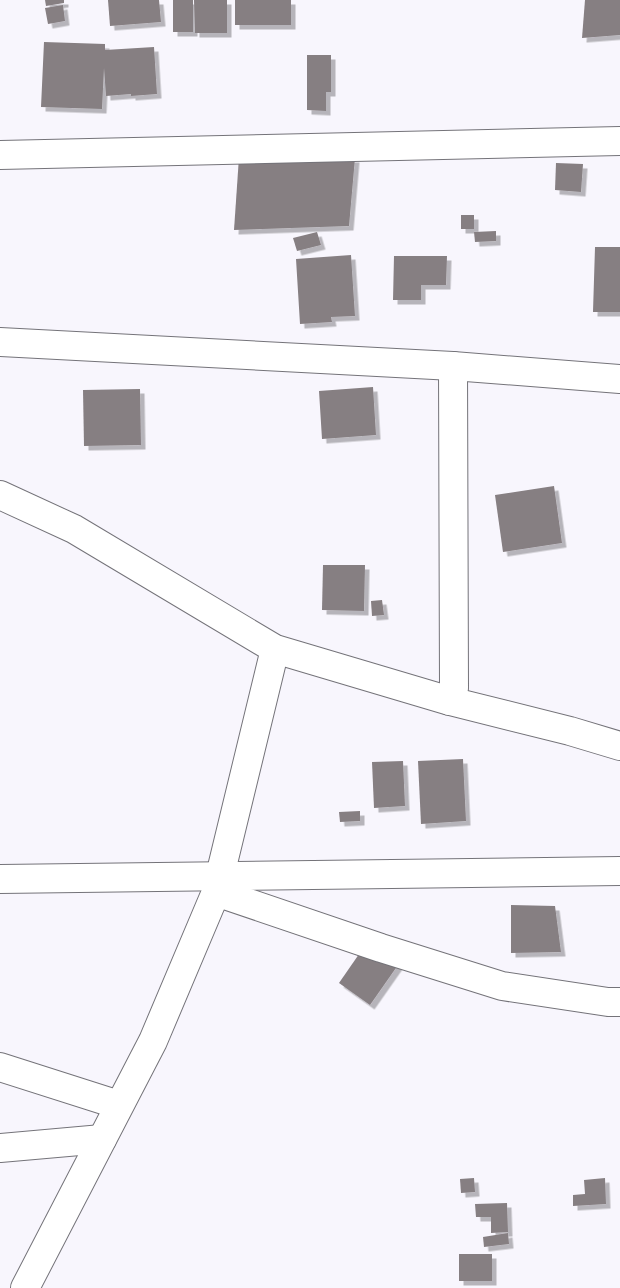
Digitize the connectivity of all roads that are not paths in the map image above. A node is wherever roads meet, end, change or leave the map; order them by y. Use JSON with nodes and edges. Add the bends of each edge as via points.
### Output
{"nodes":[{"id":1,"x":620,"y":141,"type":"edge"},
{"id":2,"x":0,"y":155,"type":"edge"},
{"id":3,"x":0,"y":342,"type":"edge"},
{"id":4,"x":453,"y":366,"type":"junction"},
{"id":5,"x":620,"y":379,"type":"edge"},
{"id":6,"x":0,"y":495,"type":"edge"},
{"id":7,"x":275,"y":649,"type":"junction"},
{"id":8,"x":450,"y":701,"type":"junction"},
{"id":9,"x":620,"y":746,"type":"edge"},
{"id":10,"x":620,"y":871,"type":"edge"},
{"id":11,"x":0,"y":879,"type":"edge"},
{"id":12,"x":218,"y":884,"type":"junction"},
{"id":13,"x":620,"y":1002,"type":"edge"},
{"id":14,"x":0,"y":1067,"type":"edge"},
{"id":15,"x":119,"y":1105,"type":"junction"},
{"id":16,"x":102,"y":1139,"type":"junction"},
{"id":17,"x":0,"y":1148,"type":"edge"},
{"id":18,"x":25,"y":1288,"type":"edge"}],
"edges":[{"from":1,"to":2,"type":"street"},
{"from":3,"to":4,"type":"street"},
{"from":4,"to":5,"type":"street"},
{"from":4,"to":8,"type":"street","via":[[454,688]]},
{"from":6,"to":7,"type":"street","via":[[74,529]]},
{"from":7,"to":8,"type":"street"},
{"from":7,"to":12,"type":"street"},
{"from":8,"to":9,"type":"street"},
{"from":10,"to":12,"type":"street"},
{"from":11,"to":12,"type":"street"},
{"from":12,"to":13,"type":"street","via":[[381,948],[502,986]]},
{"from":12,"to":15,"type":"street","via":[[152,1041]]},
{"from":14,"to":15,"type":"street"},
{"from":15,"to":16,"type":"street"},
{"from":16,"to":17,"type":"street"},
{"from":16,"to":18,"type":"street"}]}
